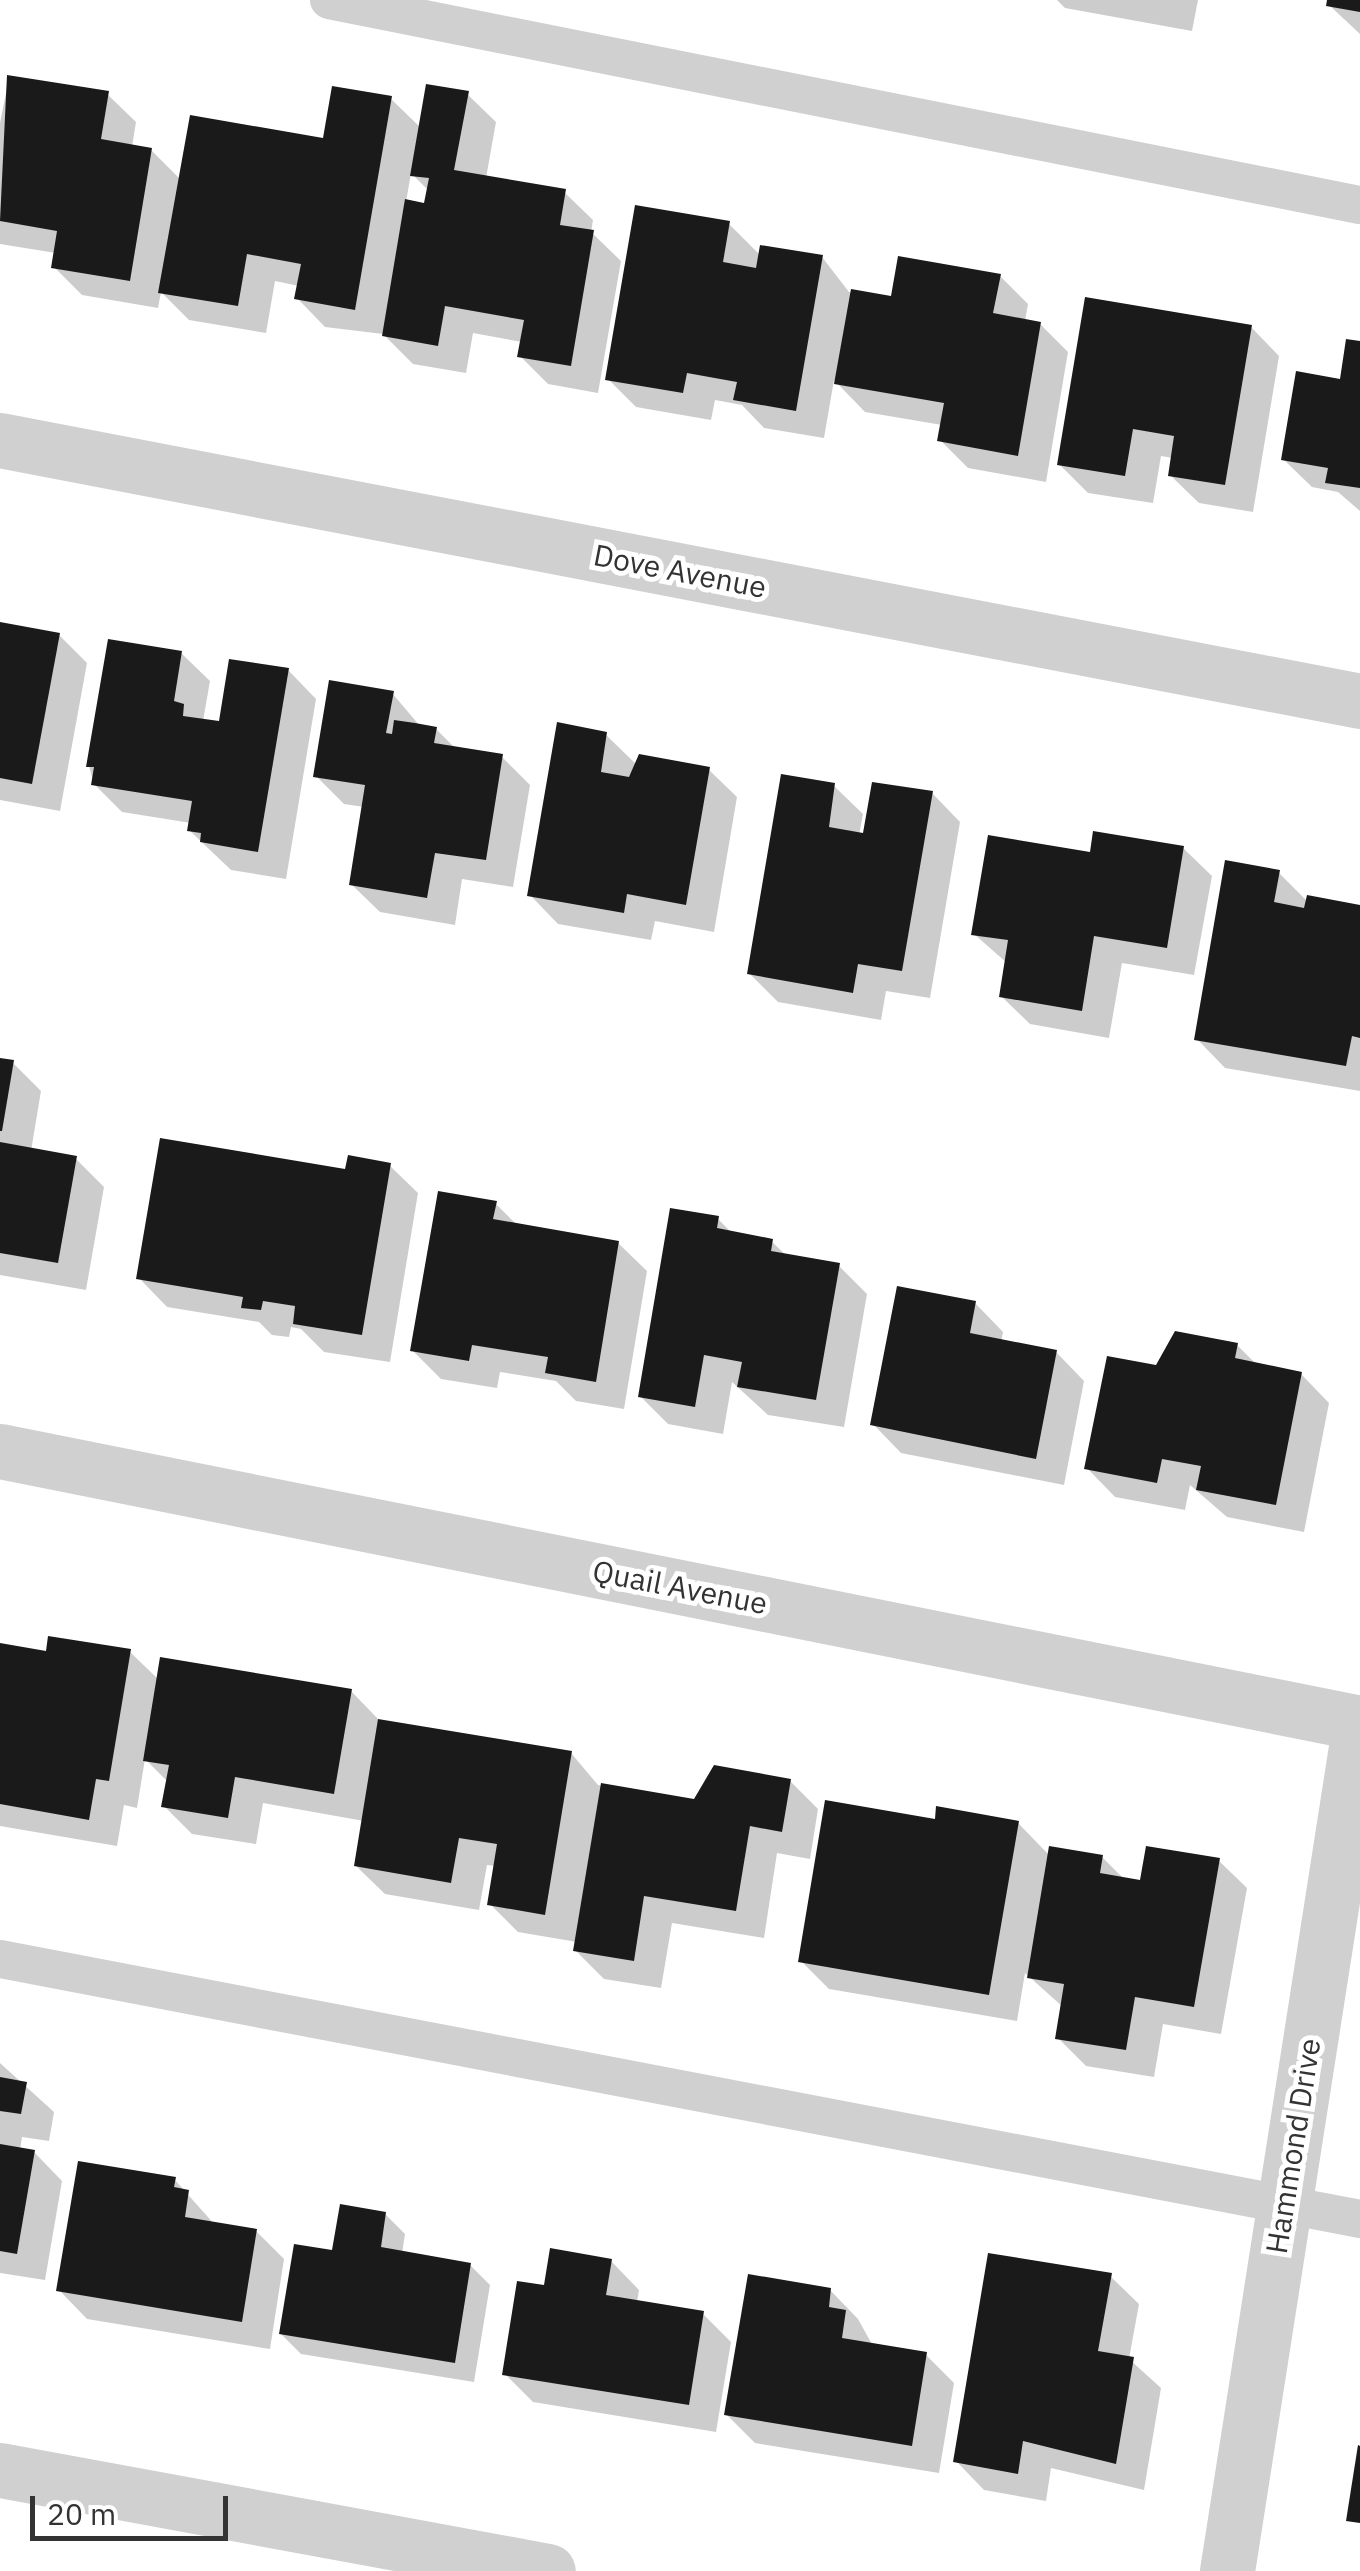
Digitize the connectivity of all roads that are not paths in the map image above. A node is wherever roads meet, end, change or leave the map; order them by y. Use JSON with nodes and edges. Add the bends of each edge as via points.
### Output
{"nodes":[{"id":1,"x":329,"y":0,"type":"edge"},
{"id":2,"x":1360,"y":205,"type":"edge"},
{"id":3,"x":0,"y":440,"type":"edge"},
{"id":4,"x":1360,"y":701,"type":"edge"},
{"id":5,"x":0,"y":1451,"type":"edge"},
{"id":6,"x":1360,"y":1723,"type":"edge"},
{"id":7,"x":0,"y":1959,"type":"edge"},
{"id":8,"x":1284,"y":2204,"type":"junction"},
{"id":9,"x":1360,"y":2219,"type":"edge"},
{"id":10,"x":0,"y":2470,"type":"edge"},
{"id":11,"x":548,"y":2571,"type":"edge"},
{"id":12,"x":1228,"y":2571,"type":"edge"}],
"edges":[{"from":1,"to":2,"type":"lane"},
{"from":3,"to":4,"type":"street","name":"Dove Avenue"},
{"from":5,"to":6,"type":"street","name":"Quail Avenue"},
{"from":6,"to":8,"type":"street","name":"Hammond Drive"},
{"from":7,"to":8,"type":"lane"},
{"from":8,"to":9,"type":"lane"},
{"from":8,"to":12,"type":"street","name":"Hammond Drive"},
{"from":10,"to":11,"type":"street"}]}
